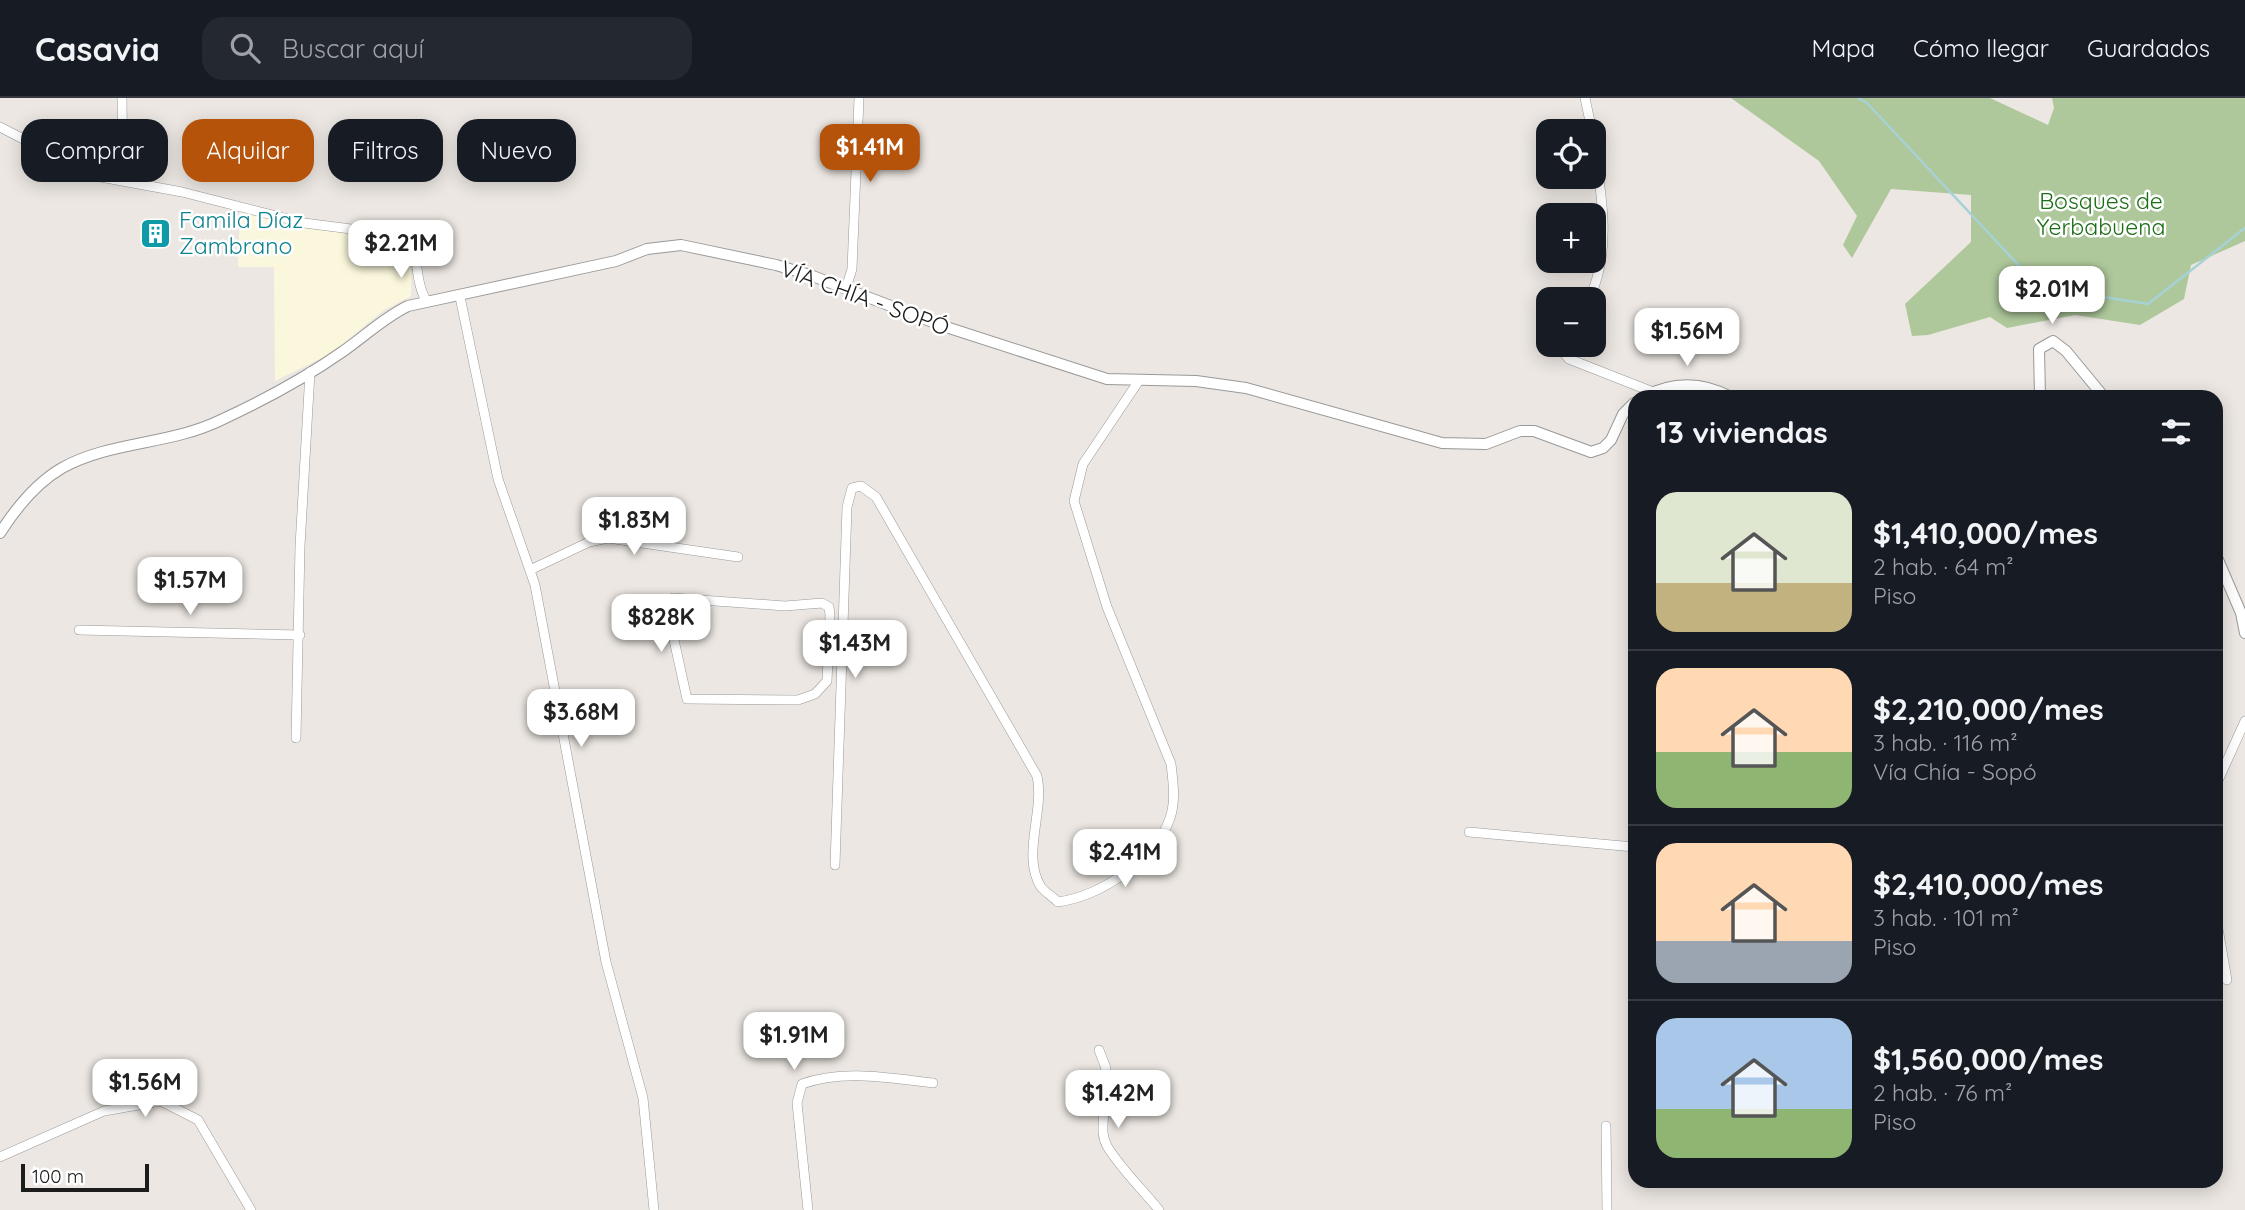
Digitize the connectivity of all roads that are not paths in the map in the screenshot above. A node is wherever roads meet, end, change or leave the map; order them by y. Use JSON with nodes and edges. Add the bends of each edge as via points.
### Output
{"nodes":[{"id":1,"x":122,"y":98,"type":"edge"},
{"id":2,"x":859,"y":98,"type":"edge"},
{"id":3,"x":1585,"y":98,"type":"edge"},
{"id":4,"x":122,"y":119,"type":"edge"},
{"id":5,"x":1589,"y":119,"type":"edge"},
{"id":6,"x":0,"y":127,"type":"edge"},
{"id":7,"x":21,"y":139,"type":"edge"},
{"id":8,"x":131,"y":182,"type":"edge"},
{"id":9,"x":1599,"y":189,"type":"edge"},
{"id":10,"x":1593,"y":287,"type":"edge"},
{"id":11,"x":846,"y":288,"type":"junction"},
{"id":12,"x":460,"y":297,"type":"junction"},
{"id":13,"x":426,"y":302,"type":"junction"},
{"id":14,"x":1567,"y":357,"type":"edge"},
{"id":15,"x":310,"y":372,"type":"junction"},
{"id":16,"x":1138,"y":382,"type":"junction"},
{"id":17,"x":1639,"y":390,"type":"edge"},
{"id":18,"x":1661,"y":390,"type":"edge"},
{"id":19,"x":1717,"y":390,"type":"edge"},
{"id":20,"x":2040,"y":390,"type":"edge"},
{"id":21,"x":2098,"y":390,"type":"edge"},
{"id":22,"x":1628,"y":409,"type":"edge"},
{"id":23,"x":1,"y":530,"type":"edge"},
{"id":24,"x":738,"y":557,"type":"dead end"},
{"id":25,"x":530,"y":570,"type":"junction"},
{"id":26,"x":2223,"y":571,"type":"edge"},
{"id":27,"x":79,"y":630,"type":"dead end"},
{"id":28,"x":2245,"y":633,"type":"edge"},
{"id":29,"x":300,"y":635,"type":"junction"},
{"id":30,"x":828,"y":658,"type":"junction"},
{"id":31,"x":840,"y":659,"type":"junction"},
{"id":32,"x":2245,"y":721,"type":"edge"},
{"id":33,"x":296,"y":738,"type":"dead end"},
{"id":34,"x":2223,"y":770,"type":"edge"},
{"id":35,"x":1469,"y":832,"type":"dead end"},
{"id":36,"x":1628,"y":846,"type":"edge"},
{"id":37,"x":835,"y":865,"type":"dead end"},
{"id":38,"x":2223,"y":958,"type":"edge"},
{"id":39,"x":2227,"y":981,"type":"dead end"},
{"id":40,"x":1099,"y":1050,"type":"dead end"},
{"id":41,"x":933,"y":1083,"type":"dead end"},
{"id":42,"x":1606,"y":1126,"type":"dead end"},
{"id":43,"x":0,"y":1157,"type":"edge"},
{"id":44,"x":251,"y":1210,"type":"edge"},
{"id":45,"x":654,"y":1210,"type":"edge"},
{"id":46,"x":808,"y":1210,"type":"edge"},
{"id":47,"x":1159,"y":1210,"type":"edge"},
{"id":48,"x":1607,"y":1210,"type":"edge"}],
"edges":[{"from":1,"to":4,"type":"street"},
{"from":2,"to":11,"type":"street","via":[[852,269]]},
{"from":3,"to":5,"type":"street"},
{"from":6,"to":7,"type":"street"},
{"from":8,"to":13,"type":"street","via":[[304,223],[407,236],[413,244],[417,283]]},
{"from":9,"to":10,"type":"street","via":[[1604,231]]},
{"from":11,"to":12,"type":"street","name":"VÍA CHÍA - SOPÓ","via":[[776,265],[666,245]]},
{"from":11,"to":16,"type":"street","name":"VÍA CHÍA - SOPÓ","via":[[1051,363],[1107,379]]},
{"from":12,"to":13,"type":"street","name":"VÍA CHÍA - SOPÓ"},
{"from":12,"to":25,"type":"street","via":[[498,479]]},
{"from":13,"to":15,"type":"street","name":"VÍA CHÍA - SOPÓ","via":[[397,311]]},
{"from":14,"to":17,"type":"street"},
{"from":15,"to":23,"type":"street","name":"VÍA CHÍA - SOPÓ","via":[[205,427],[88,455],[33,490]]},
{"from":15,"to":29,"type":"street"},
{"from":16,"to":22,"type":"street","name":"VÍA CHÍA - SOPÓ","via":[[1196,381],[1256,390],[1442,443],[1486,444],[1520,431],[1534,431],[1591,452],[1611,440]]},
{"from":16,"to":31,"type":"street","via":[[1083,464],[1074,501],[1107,607],[1171,764],[1171,817],[1156,846],[1114,879],[1077,899],[1058,902],[1041,887],[1034,857],[1041,793],[1037,776],[876,497],[861,486],[852,488],[846,507]]},
{"from":18,"to":19,"type":"street","via":[[1684,383]]},
{"from":20,"to":21,"type":"street","via":[[2039,349],[2053,341]]},
{"from":24,"to":25,"type":"street","via":[[608,538],[589,542]]},
{"from":25,"to":45,"type":"street","via":[[606,962],[643,1098]]},
{"from":26,"to":28,"type":"street"},
{"from":27,"to":29,"type":"street"},
{"from":29,"to":33,"type":"street"},
{"from":30,"to":30,"type":"street","via":[[829,607],[822,603],[669,601],[687,699],[807,698],[827,681]]},
{"from":30,"to":31,"type":"street"},
{"from":31,"to":37,"type":"street"},
{"from":32,"to":34,"type":"street"},
{"from":35,"to":36,"type":"street"},
{"from":38,"to":39,"type":"street"},
{"from":40,"to":47,"type":"street","via":[[1106,1068],[1099,1094],[1106,1113],[1101,1125],[1107,1145]]},
{"from":41,"to":46,"type":"street","via":[[854,1076],[820,1077],[802,1084],[797,1103]]},
{"from":42,"to":48,"type":"street"},
{"from":43,"to":44,"type":"street","via":[[104,1111],[161,1101],[198,1120]]}]}
